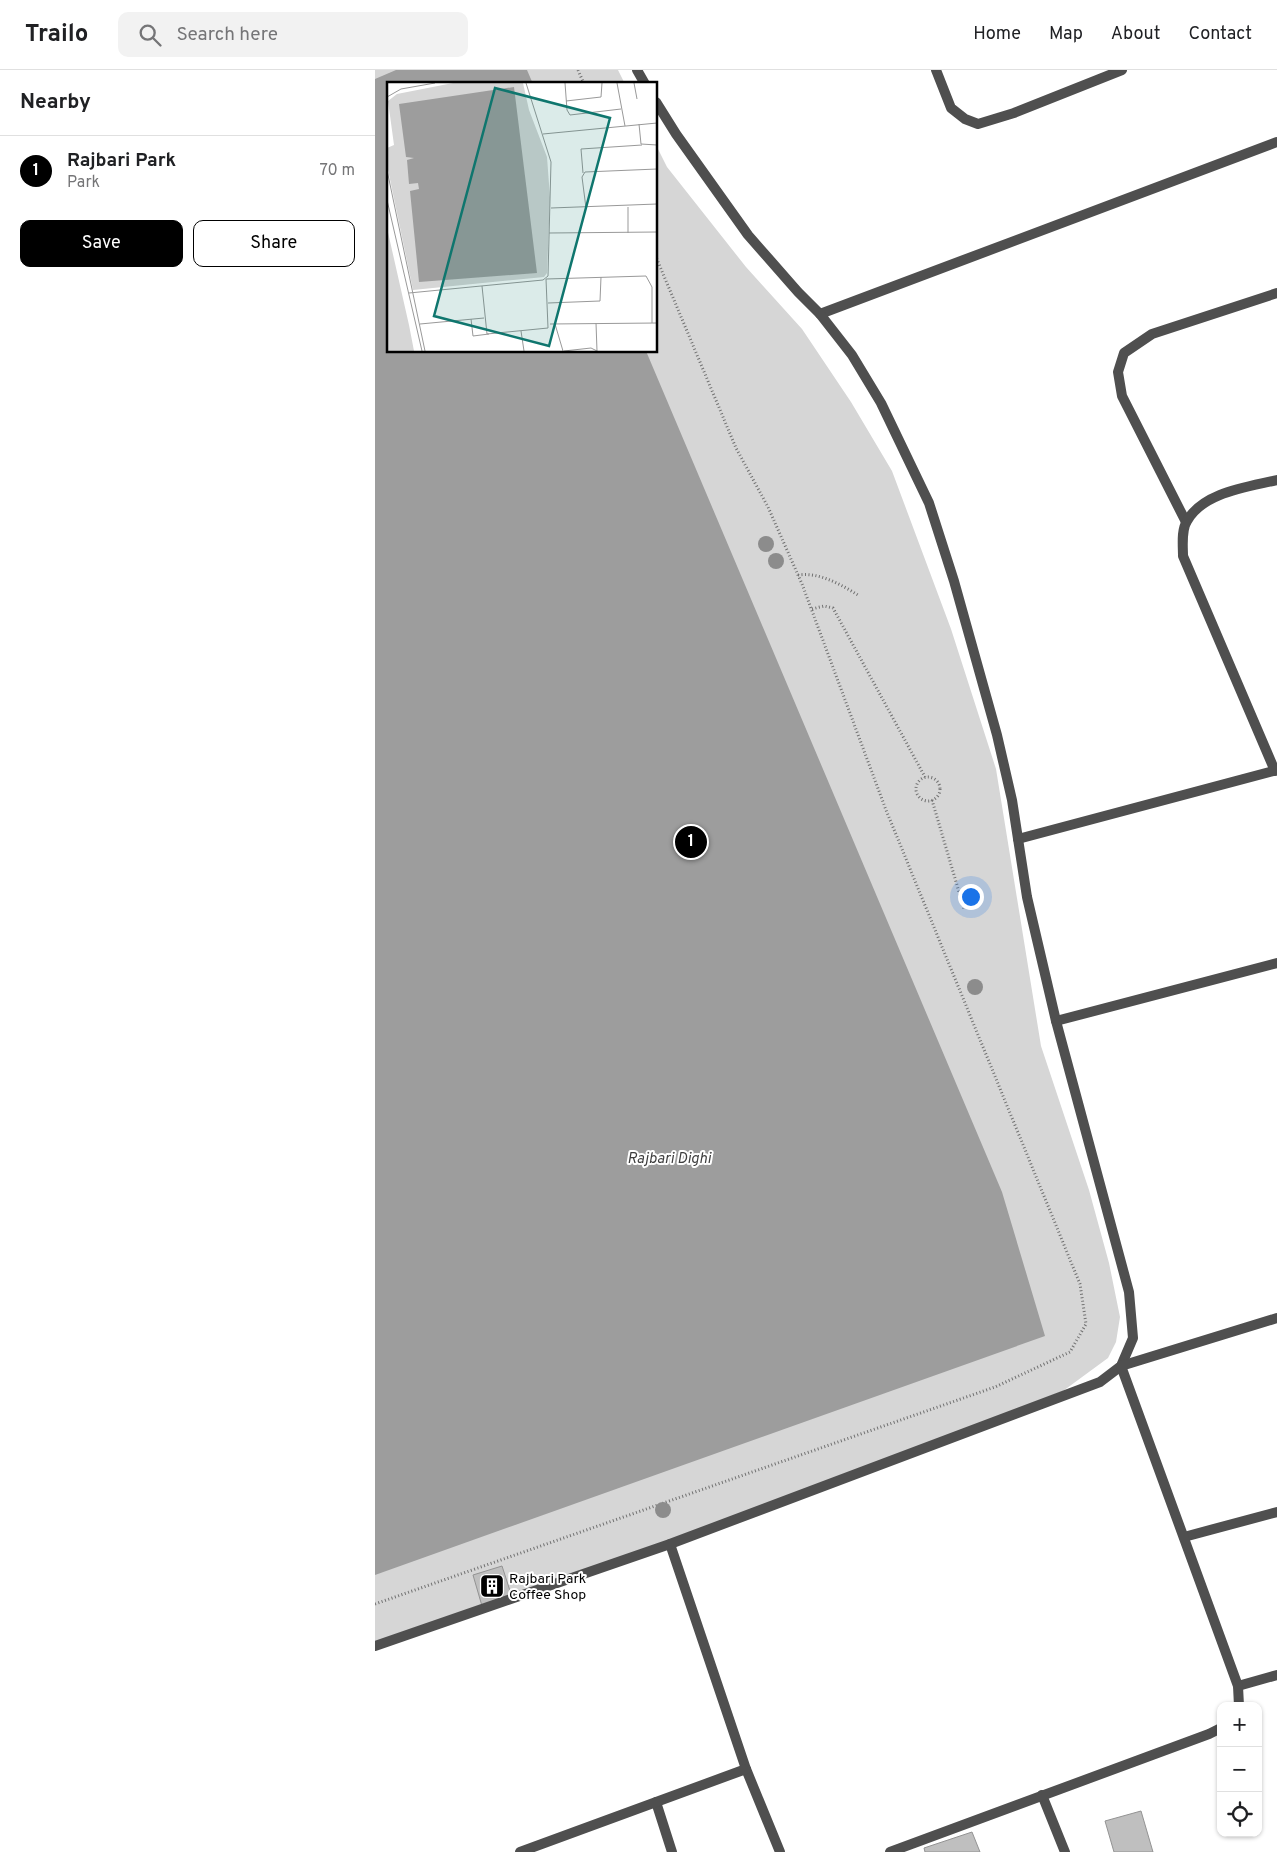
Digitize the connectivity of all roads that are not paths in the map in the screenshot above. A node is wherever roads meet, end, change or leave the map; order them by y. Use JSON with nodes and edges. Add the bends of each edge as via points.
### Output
{"nodes":[{"id":1,"x":637,"y":70,"type":"edge"},
{"id":2,"x":936,"y":70,"type":"edge"},
{"id":3,"x":1122,"y":70,"type":"edge"},
{"id":4,"x":644,"y":82,"type":"edge"},
{"id":5,"x":657,"y":104,"type":"edge"},
{"id":6,"x":1277,"y":142,"type":"edge"},
{"id":7,"x":1277,"y":293,"type":"edge"},
{"id":8,"x":820,"y":314,"type":"junction"},
{"id":9,"x":1277,"y":480,"type":"edge"},
{"id":10,"x":1186,"y":522,"type":"junction"},
{"id":11,"x":1276,"y":770,"type":"edge"},
{"id":12,"x":1018,"y":839,"type":"junction"},
{"id":13,"x":1277,"y":963,"type":"edge"},
{"id":14,"x":1057,"y":1021,"type":"junction"},
{"id":15,"x":1277,"y":1318,"type":"edge"},
{"id":16,"x":1121,"y":1366,"type":"junction"},
{"id":17,"x":1277,"y":1512,"type":"edge"},
{"id":18,"x":1184,"y":1537,"type":"junction"},
{"id":19,"x":670,"y":1544,"type":"junction"},
{"id":20,"x":375,"y":1646,"type":"edge"},
{"id":21,"x":1277,"y":1675,"type":"edge"},
{"id":22,"x":1238,"y":1686,"type":"junction"},
{"id":23,"x":1239,"y":1702,"type":"edge"},
{"id":24,"x":1217,"y":1730,"type":"edge"},
{"id":25,"x":746,"y":1769,"type":"junction"},
{"id":26,"x":1042,"y":1795,"type":"junction"},
{"id":27,"x":656,"y":1802,"type":"junction"},
{"id":28,"x":520,"y":1852,"type":"edge"},
{"id":29,"x":672,"y":1852,"type":"edge"},
{"id":30,"x":779,"y":1852,"type":"edge"},
{"id":31,"x":890,"y":1852,"type":"edge"},
{"id":32,"x":1065,"y":1852,"type":"edge"}],
"edges":[{"from":1,"to":4,"type":"street"},
{"from":2,"to":3,"type":"street","via":[[951,108],[978,124]]},
{"from":5,"to":8,"type":"street","via":[[748,235]]},
{"from":6,"to":8,"type":"street"},
{"from":7,"to":10,"type":"street","via":[[1152,334],[1124,353],[1118,372],[1122,396]]},
{"from":8,"to":12,"type":"street","via":[[871,385],[929,503],[997,735]]},
{"from":9,"to":10,"type":"street","via":[[1222,494],[1199,507]]},
{"from":10,"to":11,"type":"street","via":[[1183,556]]},
{"from":11,"to":12,"type":"street"},
{"from":12,"to":14,"type":"street","via":[[1027,897]]},
{"from":13,"to":14,"type":"street"},
{"from":14,"to":16,"type":"street","via":[[1129,1292],[1133,1338]]},
{"from":15,"to":16,"type":"street"},
{"from":16,"to":18,"type":"street"},
{"from":16,"to":19,"type":"street","via":[[1100,1382]]},
{"from":17,"to":18,"type":"street"},
{"from":18,"to":22,"type":"street"},
{"from":19,"to":20,"type":"street"},
{"from":19,"to":25,"type":"street"},
{"from":21,"to":22,"type":"street"},
{"from":22,"to":23,"type":"street"},
{"from":24,"to":26,"type":"street"},
{"from":25,"to":27,"type":"street"},
{"from":25,"to":30,"type":"street"},
{"from":26,"to":31,"type":"street"},
{"from":26,"to":32,"type":"street"},
{"from":27,"to":28,"type":"street"},
{"from":27,"to":29,"type":"street"}]}
